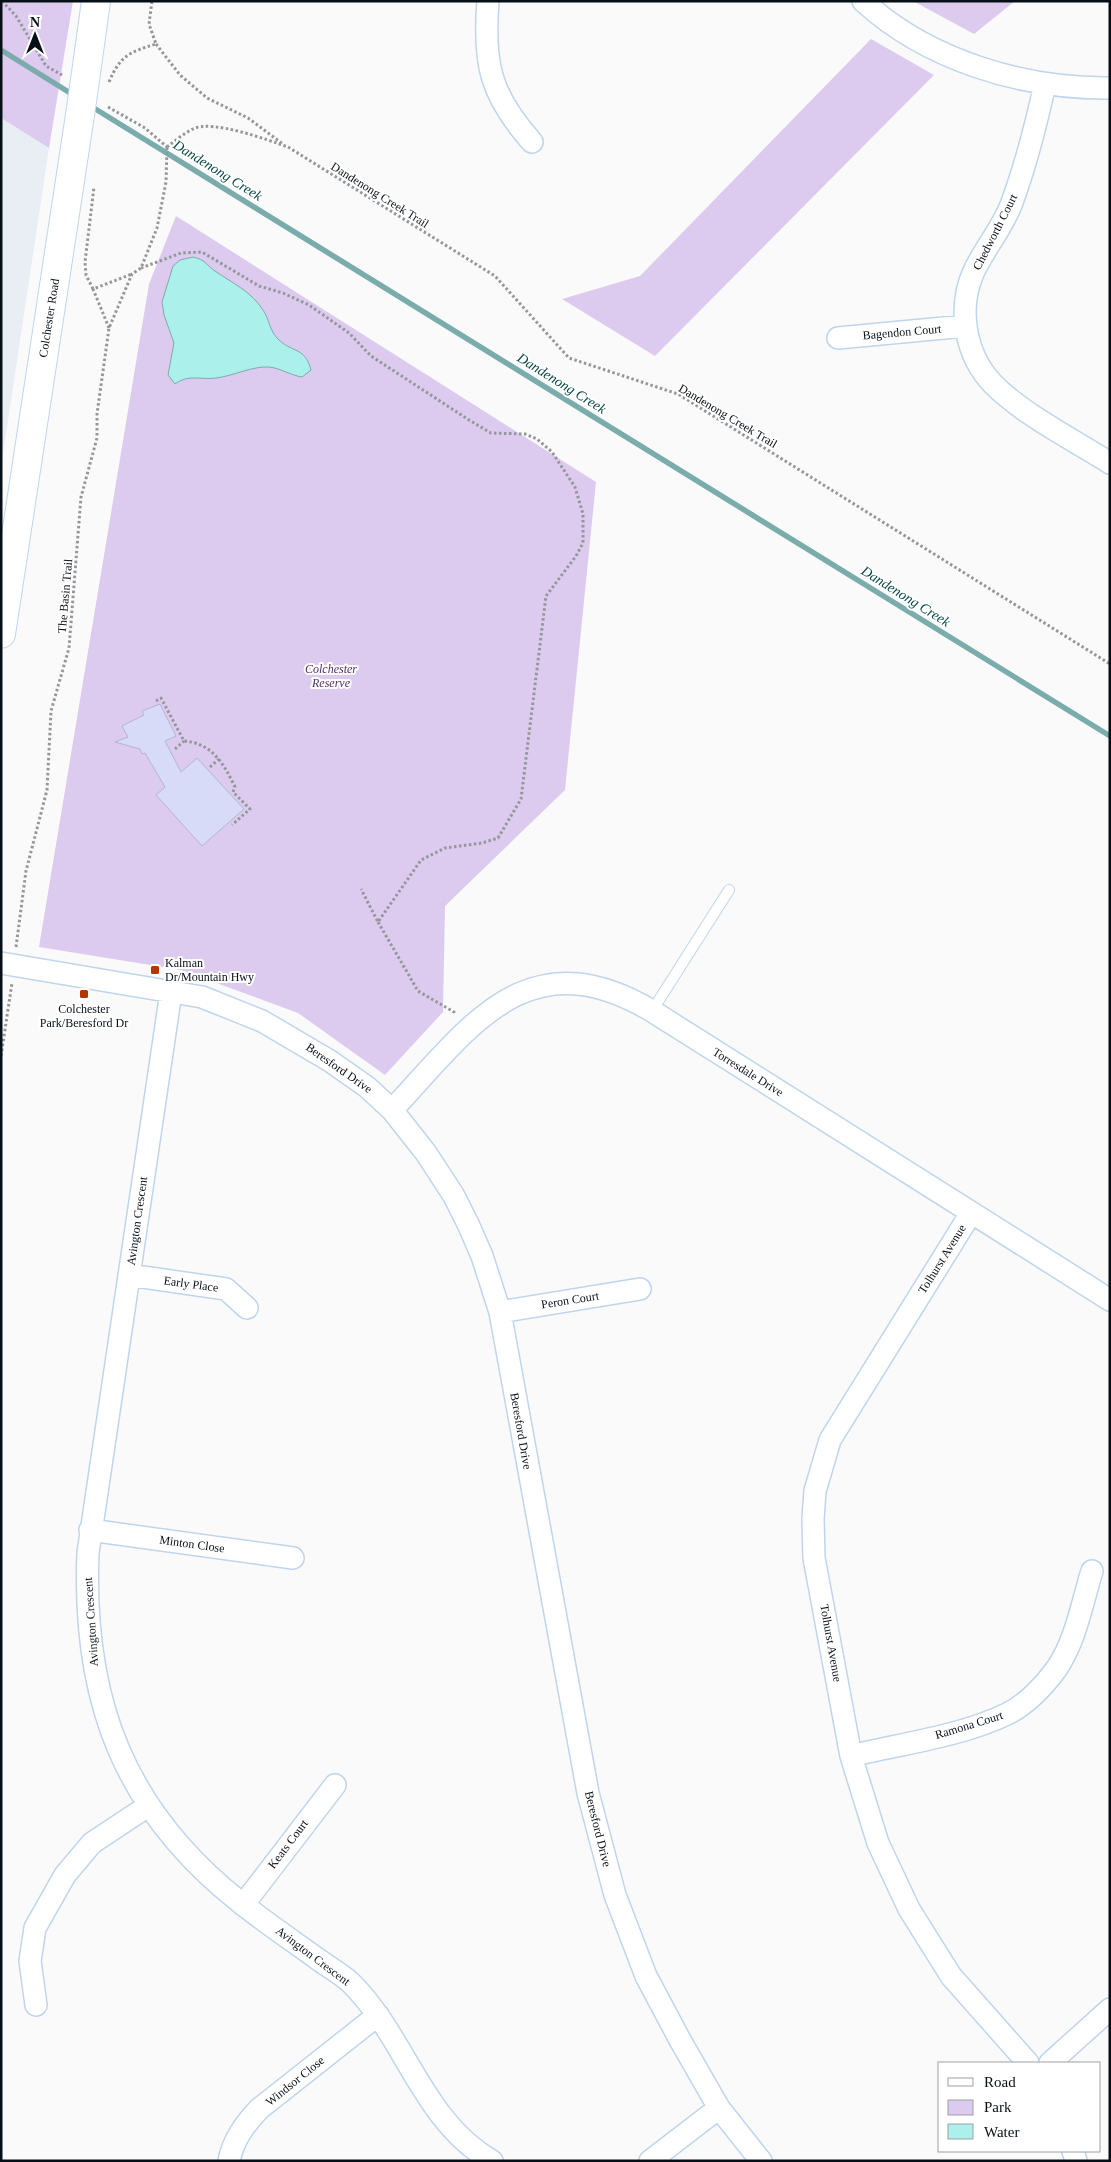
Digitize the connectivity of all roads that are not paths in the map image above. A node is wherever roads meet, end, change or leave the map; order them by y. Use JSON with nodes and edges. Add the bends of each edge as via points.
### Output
{"nodes":[{"id":1,"x":96,"y":1,"type":"edge"},
{"id":2,"x":488,"y":1,"type":"edge"},
{"id":3,"x":862,"y":1,"type":"edge"},
{"id":4,"x":1045,"y":84,"type":"junction"},
{"id":5,"x":1110,"y":88,"type":"edge"},
{"id":6,"x":532,"y":142,"type":"dead end"},
{"id":7,"x":965,"y":326,"type":"junction"},
{"id":8,"x":838,"y":338,"type":"dead end"},
{"id":9,"x":1110,"y":463,"type":"edge"},
{"id":10,"x":1,"y":634,"type":"edge"},
{"id":11,"x":729,"y":890,"type":"dead end"},
{"id":12,"x":8,"y":965,"type":"edge"},
{"id":13,"x":171,"y":992,"type":"junction"},
{"id":14,"x":652,"y":1011,"type":"junction"},
{"id":15,"x":392,"y":1110,"type":"junction"},
{"id":16,"x":971,"y":1213,"type":"junction"},
{"id":17,"x":129,"y":1275,"type":"junction"},
{"id":18,"x":640,"y":1289,"type":"dead end"},
{"id":19,"x":1110,"y":1300,"type":"edge"},
{"id":20,"x":247,"y":1308,"type":"dead end"},
{"id":21,"x":500,"y":1312,"type":"junction"},
{"id":22,"x":90,"y":1530,"type":"junction"},
{"id":23,"x":293,"y":1558,"type":"dead end"},
{"id":24,"x":1092,"y":1571,"type":"dead end"},
{"id":25,"x":851,"y":1756,"type":"junction"},
{"id":26,"x":335,"y":1785,"type":"dead end"},
{"id":27,"x":148,"y":1806,"type":"junction"},
{"id":28,"x":243,"y":1904,"type":"junction"},
{"id":29,"x":36,"y":2005,"type":"dead end"},
{"id":30,"x":1110,"y":2008,"type":"edge"},
{"id":31,"x":378,"y":2015,"type":"junction"},
{"id":32,"x":1027,"y":2062,"type":"edge"},
{"id":33,"x":1051,"y":2062,"type":"edge"},
{"id":34,"x":719,"y":2108,"type":"junction"},
{"id":35,"x":229,"y":2161,"type":"edge"},
{"id":36,"x":492,"y":2161,"type":"edge"},
{"id":37,"x":650,"y":2161,"type":"edge"},
{"id":38,"x":761,"y":2161,"type":"edge"}],
"edges":[{"from":1,"to":10,"type":"main road","name":"Colchester Road","bridge":true,"via":[[75,71],[80,116]]},
{"from":2,"to":6,"type":"street","via":[[485,38],[489,68],[504,106]]},
{"from":3,"to":4,"type":"street","via":[[894,26],[934,49],[1002,74]]},
{"from":4,"to":5,"type":"street"},
{"from":4,"to":7,"type":"street","name":"Chedworth Court","via":[[1030,152],[1010,208],[973,272]]},
{"from":7,"to":8,"type":"street","name":"Bagendon Court"},
{"from":7,"to":9,"type":"street","name":"Chedworth Court","via":[[979,363],[993,384],[1018,404]]},
{"from":11,"to":14,"type":"lane"},
{"from":12,"to":13,"type":"street","name":"Beresford Drive"},
{"from":13,"to":15,"type":"street","name":"Beresford Drive","via":[[202,998],[292,1036],[367,1087]]},
{"from":13,"to":17,"type":"street","name":"Avington Crescent"},
{"from":14,"to":15,"type":"street","name":"Torresdale Drive","via":[[616,992],[582,983],[538,986],[515,994],[492,1008],[463,1034]]},
{"from":14,"to":16,"type":"street","name":"Torresdale Drive"},
{"from":15,"to":21,"type":"street","name":"Beresford Drive","via":[[454,1196],[482,1256]]},
{"from":16,"to":19,"type":"street","name":"Torresdale Drive"},
{"from":16,"to":25,"type":"street","name":"Tolhurst Avenue","via":[[834,1433],[815,1491],[814,1558]]},
{"from":17,"to":20,"type":"street","name":"Early Place","via":[[226,1289]]},
{"from":17,"to":22,"type":"street","name":"Avington Crescent"},
{"from":18,"to":21,"type":"street","name":"Peron Court"},
{"from":21,"to":34,"type":"street","name":"Beresford Drive","via":[[600,1844],[615,1895],[646,1976]]},
{"from":22,"to":23,"type":"street","name":"Minton Close"},
{"from":22,"to":27,"type":"street","name":"Avington Crescent","via":[[87,1577],[93,1665],[112,1737]]},
{"from":24,"to":25,"type":"street","name":"Ramona Court","via":[[1071,1640],[1057,1667],[1037,1692],[1008,1714],[969,1728]]},
{"from":25,"to":32,"type":"street","name":"Tolhurst Avenue","via":[[878,1843],[909,1909],[951,1976]]},
{"from":26,"to":28,"type":"street","name":"Keats Court"},
{"from":27,"to":28,"type":"street","name":"Avington Crescent","via":[[175,1843],[208,1877]]},
{"from":27,"to":29,"type":"street","via":[[92,1843],[65,1875],[35,1928],[30,1961]]},
{"from":28,"to":31,"type":"street","name":"Avington Crescent","via":[[349,1982]]},
{"from":30,"to":33,"type":"street"},
{"from":31,"to":35,"type":"street","name":"Windsor Close","via":[[259,2109],[243,2126]]},
{"from":31,"to":36,"type":"street","name":"Avington Crescent","via":[[438,2114],[458,2137]]},
{"from":34,"to":37,"type":"street"},
{"from":34,"to":38,"type":"street","name":"Beresford Drive"}]}
